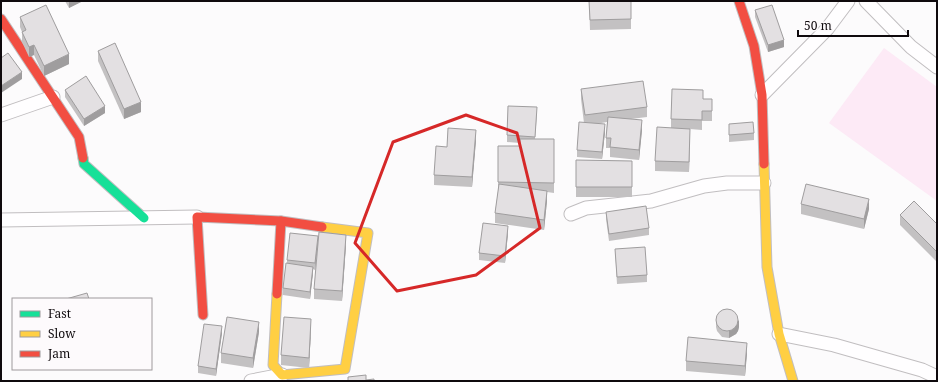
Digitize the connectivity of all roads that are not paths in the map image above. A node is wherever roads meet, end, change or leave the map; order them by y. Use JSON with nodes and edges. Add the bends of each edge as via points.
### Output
{"nodes":[{"id":1,"x":739,"y":1,"type":"edge"},
{"id":2,"x":848,"y":1,"type":"edge"},
{"id":3,"x":866,"y":1,"type":"edge"},
{"id":4,"x":1,"y":19,"type":"edge"},
{"id":5,"x":937,"y":67,"type":"edge"},
{"id":6,"x":762,"y":95,"type":"junction"},
{"id":7,"x":53,"y":97,"type":"junction"},
{"id":8,"x":1,"y":115,"type":"edge"},
{"id":9,"x":764,"y":183,"type":"junction"},
{"id":10,"x":571,"y":214,"type":"dead end"},
{"id":11,"x":197,"y":217,"type":"junction"},
{"id":12,"x":144,"y":218,"type":"junction"},
{"id":13,"x":1,"y":220,"type":"edge"},
{"id":14,"x":281,"y":221,"type":"junction"},
{"id":15,"x":203,"y":315,"type":"dead end"},
{"id":16,"x":779,"y":334,"type":"junction"},
{"id":17,"x":282,"y":375,"type":"junction"},
{"id":18,"x":937,"y":377,"type":"edge"},
{"id":19,"x":251,"y":381,"type":"edge"},
{"id":20,"x":792,"y":381,"type":"edge"}],
"edges":[{"from":1,"to":6,"type":"street","via":[[754,46]]},
{"from":2,"to":6,"type":"street","via":[[827,29]]},
{"from":3,"to":5,"type":"street","via":[[911,47]]},
{"from":4,"to":7,"type":"street"},
{"from":6,"to":9,"type":"street"},
{"from":7,"to":8,"type":"street"},
{"from":7,"to":12,"type":"street","via":[[79,137],[84,164]]},
{"from":9,"to":10,"type":"street","via":[[727,182],[651,201],[586,208]]},
{"from":9,"to":16,"type":"street","via":[[767,267]]},
{"from":11,"to":12,"type":"street"},
{"from":11,"to":14,"type":"street"},
{"from":11,"to":15,"type":"street"},
{"from":12,"to":13,"type":"street"},
{"from":14,"to":17,"type":"street","via":[[273,365]]},
{"from":14,"to":17,"type":"street","via":[[368,233],[345,369]]},
{"from":16,"to":18,"type":"street","via":[[834,345],[922,370]]},
{"from":16,"to":20,"type":"street"},
{"from":17,"to":19,"type":"street"}]}
